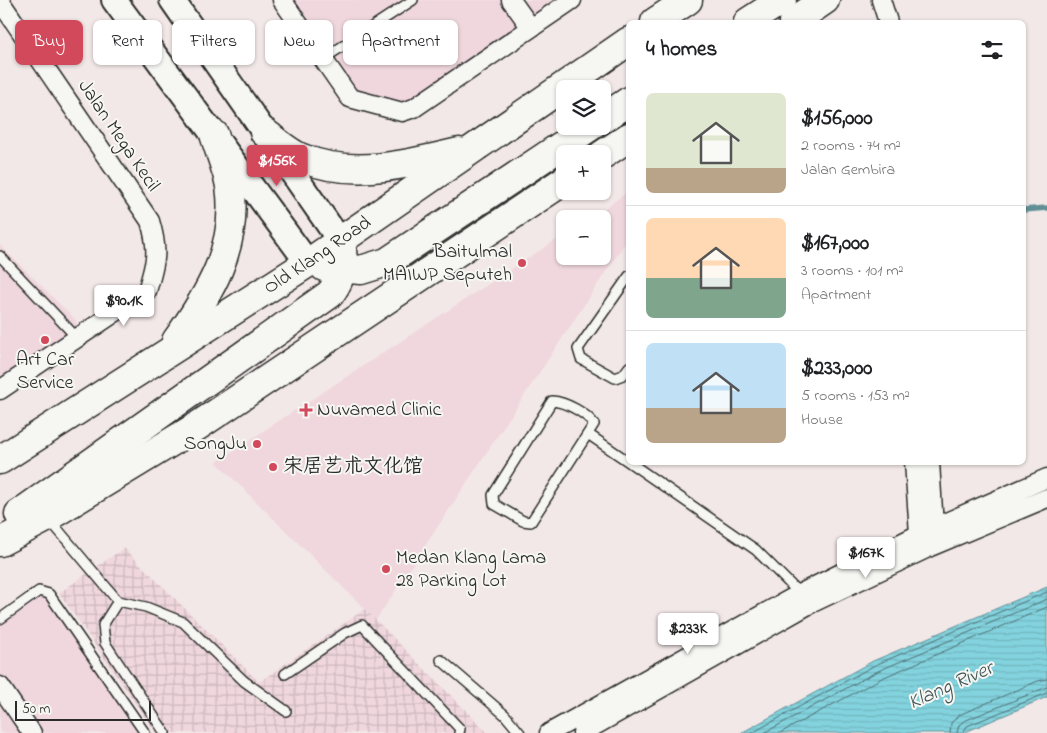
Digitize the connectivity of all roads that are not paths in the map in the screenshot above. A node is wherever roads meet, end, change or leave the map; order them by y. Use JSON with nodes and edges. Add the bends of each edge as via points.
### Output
{"nodes":[{"id":1,"x":114,"y":0,"type":"edge"},
{"id":2,"x":172,"y":0,"type":"edge"},
{"id":3,"x":282,"y":0,"type":"edge"},
{"id":4,"x":511,"y":0,"type":"edge"},
{"id":5,"x":572,"y":0,"type":"edge"},
{"id":6,"x":688,"y":0,"type":"edge"},
{"id":7,"x":782,"y":0,"type":"edge"},
{"id":8,"x":825,"y":0,"type":"edge"},
{"id":9,"x":0,"y":1,"type":"edge"},
{"id":10,"x":407,"y":2,"type":"edge"},
{"id":11,"x":296,"y":20,"type":"edge"},
{"id":12,"x":658,"y":20,"type":"edge"},
{"id":13,"x":751,"y":20,"type":"edge"},
{"id":14,"x":796,"y":20,"type":"edge"},
{"id":15,"x":531,"y":28,"type":"junction"},
{"id":16,"x":626,"y":43,"type":"edge"},
{"id":17,"x":333,"y":52,"type":"edge"},
{"id":18,"x":327,"y":65,"type":"edge"},
{"id":19,"x":626,"y":103,"type":"edge"},
{"id":20,"x":611,"y":113,"type":"edge"},
{"id":21,"x":264,"y":132,"type":"junction"},
{"id":22,"x":214,"y":134,"type":"junction"},
{"id":23,"x":578,"y":135,"type":"edge"},
{"id":24,"x":626,"y":139,"type":"edge"},
{"id":25,"x":474,"y":148,"type":"junction"},
{"id":26,"x":611,"y":149,"type":"edge"},
{"id":27,"x":556,"y":186,"type":"edge"},
{"id":28,"x":340,"y":241,"type":"junction"},
{"id":29,"x":0,"y":256,"type":"edge"},
{"id":30,"x":308,"y":263,"type":"junction"},
{"id":31,"x":342,"y":269,"type":"junction"},
{"id":32,"x":626,"y":280,"type":"edge"},
{"id":33,"x":78,"y":338,"type":"junction"},
{"id":34,"x":166,"y":354,"type":"junction"},
{"id":35,"x":626,"y":371,"type":"edge"},
{"id":36,"x":2,"y":387,"type":"edge"},
{"id":37,"x":588,"y":434,"type":"junction"},
{"id":38,"x":0,"y":460,"type":"edge"},
{"id":39,"x":626,"y":460,"type":"edge"},
{"id":40,"x":633,"y":465,"type":"edge"},
{"id":41,"x":915,"y":465,"type":"edge"},
{"id":42,"x":930,"y":465,"type":"edge"},
{"id":43,"x":1047,"y":478,"type":"edge"},
{"id":44,"x":1047,"y":498,"type":"edge"},
{"id":45,"x":48,"y":517,"type":"junction"},
{"id":46,"x":0,"y":532,"type":"edge"},
{"id":47,"x":928,"y":536,"type":"junction"},
{"id":48,"x":0,"y":542,"type":"edge"},
{"id":49,"x":804,"y":599,"type":"junction"},
{"id":50,"x":118,"y":601,"type":"junction"},
{"id":51,"x":0,"y":619,"type":"edge"},
{"id":52,"x":441,"y":660,"type":"dead end"},
{"id":53,"x":285,"y":674,"type":"dead end"},
{"id":54,"x":0,"y":686,"type":"edge"},
{"id":55,"x":286,"y":711,"type":"dead end"},
{"id":56,"x":32,"y":733,"type":"edge"},
{"id":57,"x":145,"y":733,"type":"edge"},
{"id":58,"x":165,"y":733,"type":"edge"},
{"id":59,"x":460,"y":733,"type":"edge"},
{"id":60,"x":520,"y":733,"type":"edge"},
{"id":61,"x":549,"y":733,"type":"edge"},
{"id":62,"x":582,"y":733,"type":"edge"}],
"edges":[{"from":1,"to":22,"type":"main road"},
{"from":2,"to":21,"type":"main road"},
{"from":3,"to":11,"type":"street"},
{"from":4,"to":15,"type":"street"},
{"from":5,"to":15,"type":"street"},
{"from":6,"to":12,"type":"main road"},
{"from":7,"to":13,"type":"main road"},
{"from":8,"to":14,"type":"main road"},
{"from":9,"to":33,"type":"street","name":"Jalan Mega Kecil","via":[[150,221],[156,243],[156,262],[147,291]]},
{"from":10,"to":17,"type":"lane"},
{"from":15,"to":18,"type":"street","via":[[407,112],[354,100],[346,94]]},
{"from":16,"to":25,"type":"main road","name":"Old Klang Road"},
{"from":19,"to":20,"type":"main road"},
{"from":21,"to":25,"type":"main road","via":[[302,158],[342,168],[414,163]]},
{"from":21,"to":28,"type":"main road"},
{"from":22,"to":30,"type":"main road"},
{"from":22,"to":34,"type":"main road","via":[[230,185],[231,216],[226,242],[219,271],[204,302]]},
{"from":23,"to":31,"type":"main road","via":[[387,262],[361,270]]},
{"from":24,"to":26,"type":"main road"},
{"from":25,"to":28,"type":"main road","name":"Old Klang Road"},
{"from":27,"to":45,"type":"main road","via":[[196,427]]},
{"from":28,"to":30,"type":"main road","name":"Old Klang Road"},
{"from":28,"to":31,"type":"main road","via":[[344,254]]},
{"from":29,"to":33,"type":"lane"},
{"from":30,"to":31,"type":"main road"},
{"from":30,"to":34,"type":"main road","name":"Old Klang Road"},
{"from":31,"to":46,"type":"main road","via":[[340,282],[330,294],[14,518]]},
{"from":32,"to":35,"type":"lane","via":[[578,349],[581,359],[614,378]]},
{"from":33,"to":36,"type":"street"},
{"from":34,"to":38,"type":"main road","name":"Old Klang Road"},
{"from":37,"to":37,"type":"lane","via":[[531,522],[523,521],[494,504],[493,495],[552,402],[560,402],[590,418],[594,424]]},
{"from":37,"to":39,"type":"lane"},
{"from":40,"to":49,"type":"lane","via":[[756,550]]},
{"from":41,"to":47,"type":"street"},
{"from":42,"to":47,"type":"street"},
{"from":43,"to":47,"type":"street"},
{"from":44,"to":47,"type":"street"},
{"from":45,"to":48,"type":"main road"},
{"from":45,"to":50,"type":"lane"},
{"from":47,"to":49,"type":"street"},
{"from":49,"to":61,"type":"street"},
{"from":49,"to":62,"type":"street"},
{"from":50,"to":55,"type":"lane","via":[[146,607],[183,622],[244,681]]},
{"from":50,"to":58,"type":"lane","via":[[103,625],[105,643]]},
{"from":51,"to":57,"type":"lane","via":[[39,591],[49,594]]},
{"from":52,"to":60,"type":"lane","via":[[505,715]]},
{"from":53,"to":59,"type":"lane","via":[[344,633],[362,625],[460,729]]},
{"from":54,"to":56,"type":"street"}]}
